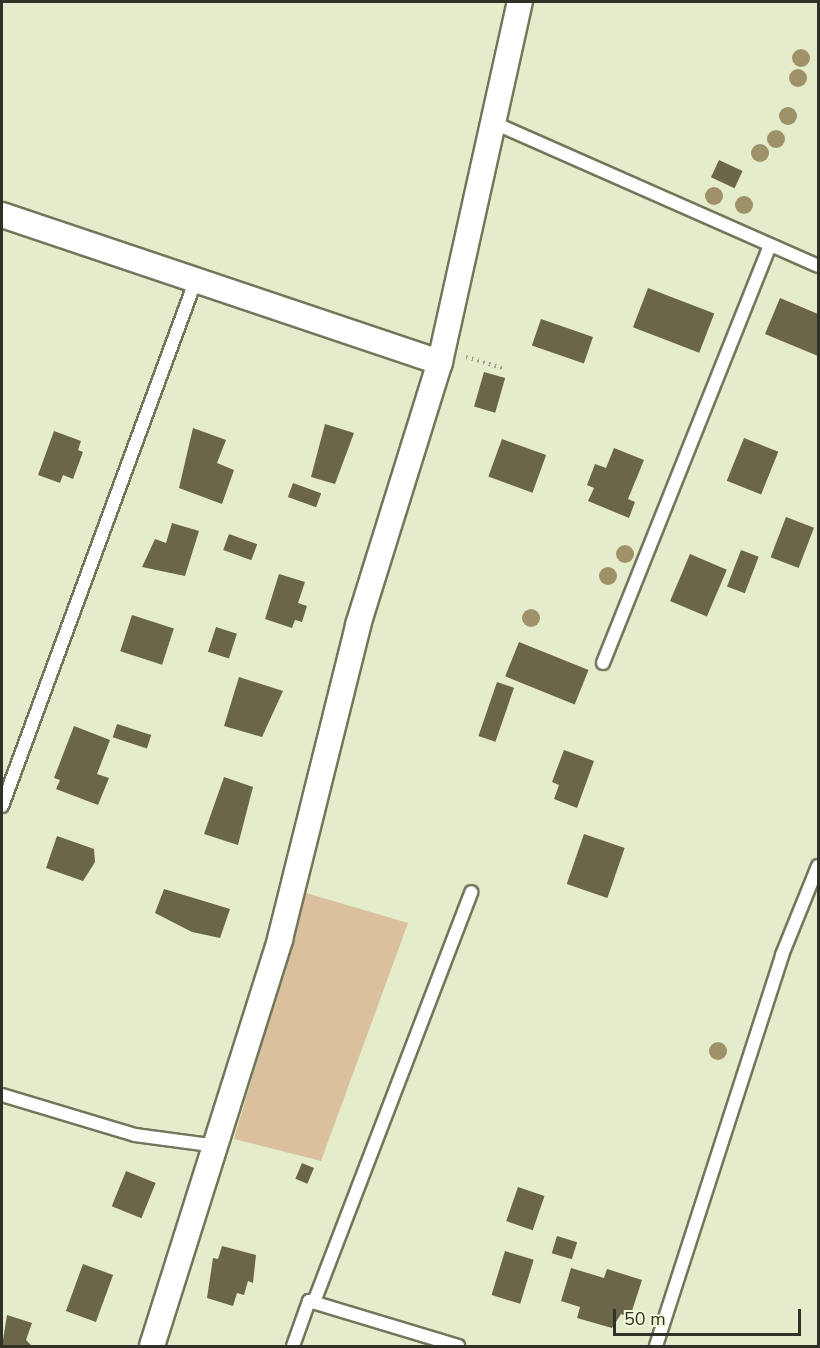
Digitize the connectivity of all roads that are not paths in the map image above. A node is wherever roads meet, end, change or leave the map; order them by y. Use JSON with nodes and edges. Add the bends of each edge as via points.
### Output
{"nodes":[{"id":1,"x":520,"y":2,"type":"edge"},
{"id":2,"x":494,"y":123,"type":"junction"},
{"id":3,"x":2,"y":215,"type":"edge"},
{"id":4,"x":769,"y":249,"type":"junction"},
{"id":5,"x":819,"y":266,"type":"edge"},
{"id":6,"x":195,"y":282,"type":"junction"},
{"id":7,"x":441,"y":356,"type":"junction"},
{"id":8,"x":603,"y":663,"type":"dead end"},
{"id":9,"x":2,"y":806,"type":"edge"},
{"id":10,"x":819,"y":866,"type":"edge"},
{"id":11,"x":471,"y":892,"type":"dead end"},
{"id":12,"x":2,"y":1095,"type":"edge"},
{"id":13,"x":218,"y":1146,"type":"junction"},
{"id":14,"x":314,"y":1302,"type":"junction"},
{"id":15,"x":152,"y":1347,"type":"edge"},
{"id":16,"x":293,"y":1347,"type":"edge"},
{"id":17,"x":458,"y":1347,"type":"edge"},
{"id":18,"x":656,"y":1347,"type":"edge"}],
"edges":[{"from":1,"to":2,"type":"street"},
{"from":2,"to":4,"type":"lane"},
{"from":2,"to":7,"type":"street"},
{"from":3,"to":6,"type":"street"},
{"from":4,"to":5,"type":"lane"},
{"from":4,"to":8,"type":"lane"},
{"from":6,"to":7,"type":"street"},
{"from":6,"to":9,"type":"lane"},
{"from":7,"to":13,"type":"street","via":[[371,579],[280,939]]},
{"from":10,"to":18,"type":"lane","via":[[750,1052]]},
{"from":11,"to":14,"type":"lane"},
{"from":12,"to":13,"type":"lane","via":[[135,1135]]},
{"from":13,"to":15,"type":"street"},
{"from":14,"to":16,"type":"lane","via":[[309,1300]]},
{"from":14,"to":17,"type":"lane"}]}
